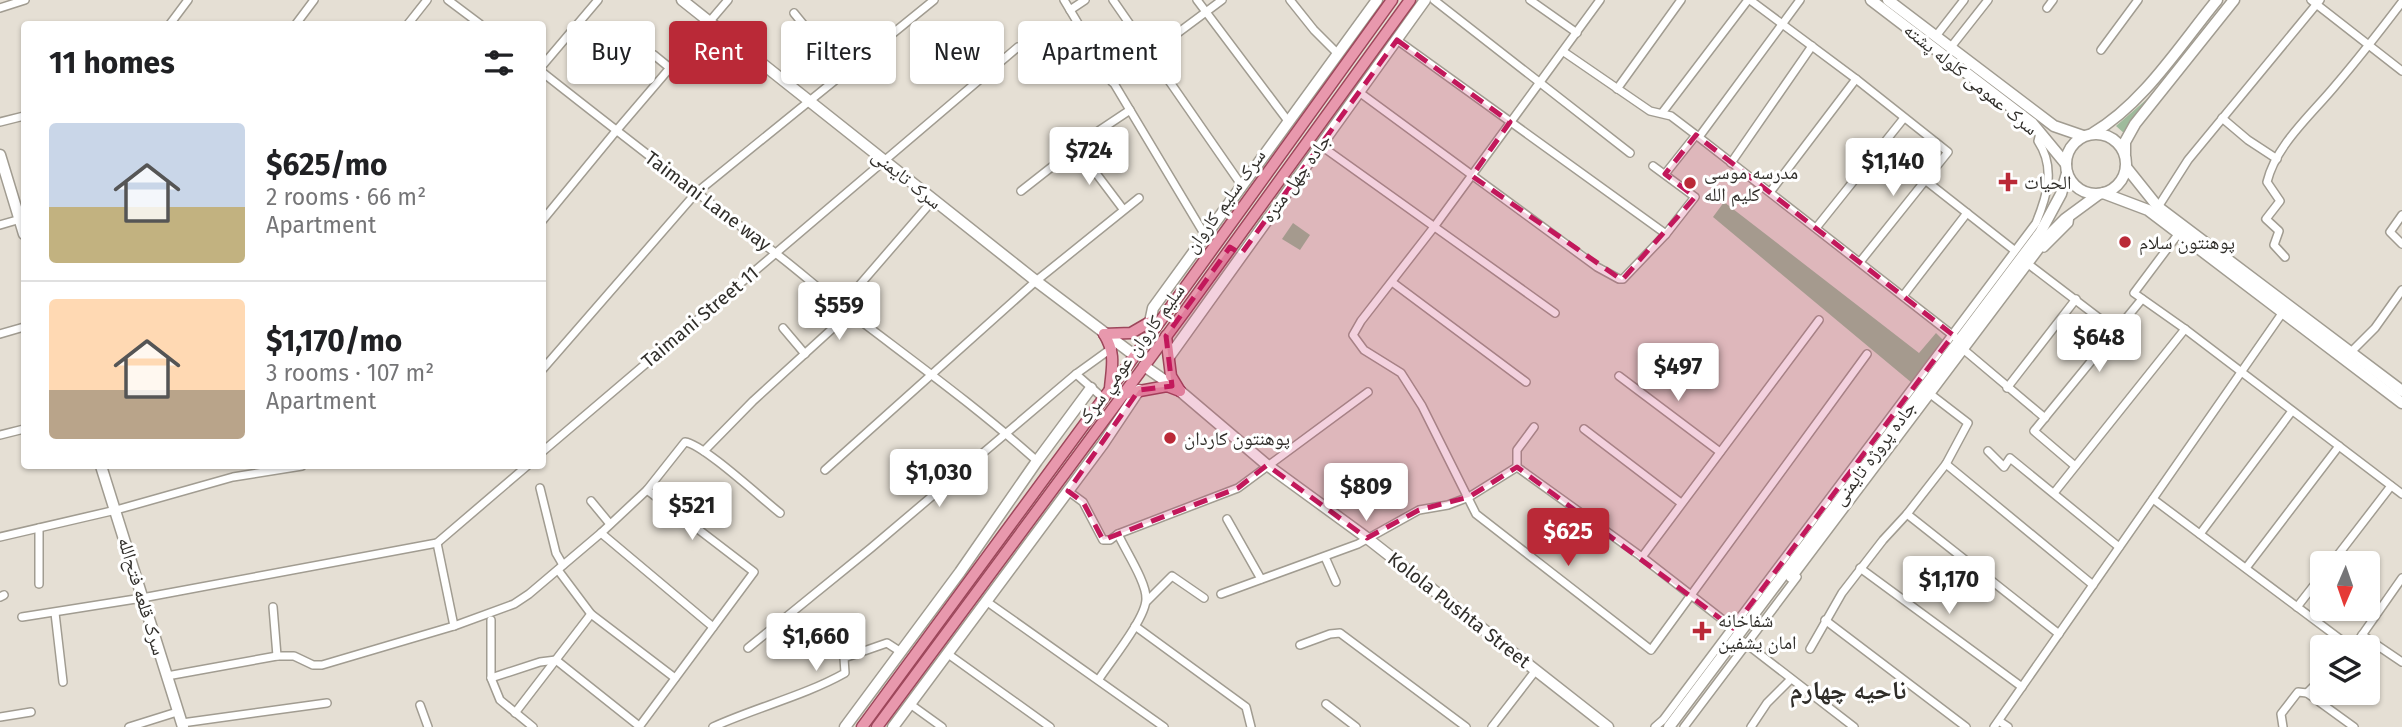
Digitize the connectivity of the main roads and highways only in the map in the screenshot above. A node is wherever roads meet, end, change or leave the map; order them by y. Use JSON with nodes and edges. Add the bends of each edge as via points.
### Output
{"nodes":[{"id":1,"x":682,"y":0,"type":"edge"},
{"id":2,"x":1377,"y":0,"type":"edge"},
{"id":3,"x":1391,"y":0,"type":"edge"},
{"id":4,"x":1410,"y":0,"type":"edge"},
{"id":5,"x":1425,"y":0,"type":"edge"},
{"id":6,"x":1871,"y":0,"type":"edge"},
{"id":7,"x":1888,"y":0,"type":"edge"},
{"id":8,"x":2217,"y":0,"type":"edge"},
{"id":9,"x":2234,"y":0,"type":"edge"},
{"id":10,"x":1321,"y":100,"type":"junction"},
{"id":11,"x":1332,"y":108,"type":"junction"},
{"id":12,"x":2088,"y":135,"type":"junction"},
{"id":13,"x":0,"y":155,"type":"edge"},
{"id":14,"x":2125,"y":155,"type":"junction"},
{"id":15,"x":2126,"y":167,"type":"junction"},
{"id":16,"x":2066,"y":168,"type":"junction"},
{"id":17,"x":2101,"y":194,"type":"junction"},
{"id":18,"x":21,"y":216,"type":"edge"},
{"id":19,"x":1230,"y":247,"type":"junction"},
{"id":20,"x":1241,"y":254,"type":"junction"},
{"id":21,"x":2020,"y":260,"type":"junction"},
{"id":22,"x":1175,"y":279,"type":"junction"},
{"id":23,"x":1186,"y":286,"type":"junction"},
{"id":24,"x":1153,"y":323,"type":"junction"},
{"id":25,"x":1104,"y":334,"type":"junction"},
{"id":26,"x":1166,"y":336,"type":"junction"},
{"id":27,"x":1960,"y":344,"type":"junction"},
{"id":28,"x":1135,"y":355,"type":"junction"},
{"id":29,"x":1169,"y":357,"type":"junction"},
{"id":30,"x":1144,"y":366,"type":"junction"},
{"id":31,"x":2370,"y":372,"type":"junction"},
{"id":32,"x":1091,"y":388,"type":"road end"},
{"id":33,"x":1139,"y":390,"type":"junction"},
{"id":34,"x":1180,"y":391,"type":"junction"},
{"id":35,"x":1106,"y":394,"type":"junction"},
{"id":36,"x":1124,"y":394,"type":"junction"},
{"id":37,"x":2401,"y":398,"type":"edge"},
{"id":38,"x":1121,"y":407,"type":"junction"},
{"id":39,"x":1092,"y":436,"type":"junction"},
{"id":40,"x":1103,"y":444,"type":"junction"},
{"id":41,"x":102,"y":469,"type":"edge"},
{"id":42,"x":1740,"y":636,"type":"junction"},
{"id":43,"x":181,"y":721,"type":"edge"},
{"id":44,"x":845,"y":727,"type":"edge"},
{"id":45,"x":862,"y":727,"type":"edge"},
{"id":46,"x":877,"y":727,"type":"edge"},
{"id":47,"x":893,"y":727,"type":"edge"},
{"id":48,"x":1608,"y":727,"type":"edge"},
{"id":49,"x":1669,"y":727,"type":"edge"},
{"id":50,"x":1678,"y":727,"type":"edge"}],
"edges":[{"from":1,"to":25,"type":"main road","name":"سرک تایمنی"},
{"from":2,"to":22,"type":"main road","name":"جاده چهل متره"},
{"from":3,"to":10,"type":"main road","name":"سرک سلیم کاروان"},
{"from":4,"to":11,"type":"main road","name":"سلیم کاروان عومي سړک"},
{"from":5,"to":20,"type":"main road","name":"جاده چهل متره"},
{"from":6,"to":16,"type":"main road","name":"سرک عمومی کلوله پشته","via":[[2032,122]]},
{"from":7,"to":12,"type":"main road","name":"سرک عمومی کلوله پشته","via":[[2054,126]]},
{"from":8,"to":12,"type":"main road","via":[[2138,97]]},
{"from":9,"to":14,"type":"main road","via":[[2135,124],[2125,142]]},
{"from":10,"to":11,"type":"main road"},
{"from":10,"to":23,"type":"main road","name":"سرک سلیم کاروان"},
{"from":11,"to":19,"type":"main road","name":"سلیم کاروان عومي سړک"},
{"from":12,"to":14,"type":"main road","via":[[2112,138]]},
{"from":12,"to":16,"type":"main road","via":[[2070,148]]},
{"from":13,"to":18,"type":"main road"},
{"from":14,"to":15,"type":"main road"},
{"from":15,"to":17,"type":"main road","via":[[2119,184]]},
{"from":15,"to":31,"type":"main road","via":[[2158,207],[2351,352]]},
{"from":16,"to":17,"type":"main road","via":[[2079,189]]},
{"from":16,"to":21,"type":"main road","name":"جاده پروژه تایمنی","via":[[2053,213]]},
{"from":17,"to":21,"type":"main road","name":"جاده پروژه تایمنی"},
{"from":17,"to":31,"type":"main road","via":[[2148,210]]},
{"from":19,"to":20,"type":"main road"},
{"from":19,"to":26,"type":"main road","name":"سلیم کاروان عومي سړک"},
{"from":20,"to":29,"type":"main road","name":"جاده چهل متره"},
{"from":21,"to":27,"type":"main road","name":"جاده پروژه تایمنی"},
{"from":22,"to":23,"type":"main road"},
{"from":22,"to":24,"type":"main road","name":"جاده چهل متره","via":[[1153,308]]},
{"from":23,"to":24,"type":"main road","name":"سرک سلیم کاروان"},
{"from":24,"to":25,"type":"main road","via":[[1131,334]]},
{"from":24,"to":28,"type":"main road","name":"سرک سلیم کاروان"},
{"from":25,"to":28,"type":"main road","name":"سرک تایمنی"},
{"from":25,"to":35,"type":"main road","via":[[1112,348]]},
{"from":26,"to":29,"type":"main road"},
{"from":26,"to":30,"type":"main road","name":"سلیم کاروان عومي سړک"},
{"from":27,"to":42,"type":"main road","name":"جاده پروژه تایمنی","via":[[1931,395]]},
{"from":27,"to":42,"type":"main road","name":"جاده پروژه تایمنی","via":[[1929,374]]},
{"from":28,"to":35,"type":"main road","name":"سرک سلیم کاروان"},
{"from":29,"to":34,"type":"main road","via":[[1171,376]]},
{"from":30,"to":34,"type":"main road","name":"Kolola Pushta Street"},
{"from":30,"to":36,"type":"main road","name":"سلیم کاروان عومي سړک"},
{"from":31,"to":37,"type":"main road"},
{"from":32,"to":44,"type":"main road"},
{"from":33,"to":34,"type":"main road","via":[[1167,386]]},
{"from":33,"to":36,"type":"main road"},
{"from":33,"to":38,"type":"main road"},
{"from":34,"to":48,"type":"main road","name":"Kolola Pushta Street","via":[[1267,465]]},
{"from":35,"to":45,"type":"main road","name":"سرک سلیم کاروان"},
{"from":36,"to":38,"type":"main road","name":"سلیم کاروان عومي سړک"},
{"from":38,"to":39,"type":"main road","name":"سلیم کاروان عومي سړک"},
{"from":38,"to":40,"type":"main road"},
{"from":39,"to":40,"type":"main road"},
{"from":39,"to":46,"type":"main road","name":"سلیم کاروان عومي سړک"},
{"from":40,"to":47,"type":"main road"},
{"from":41,"to":43,"type":"main road","name":"سرک قلعه فتح‌الله"},
{"from":42,"to":49,"type":"main road","name":"جاده پروژه تایمنی"},
{"from":42,"to":50,"type":"main road","name":"جاده پروژه تایمنی"}]}
